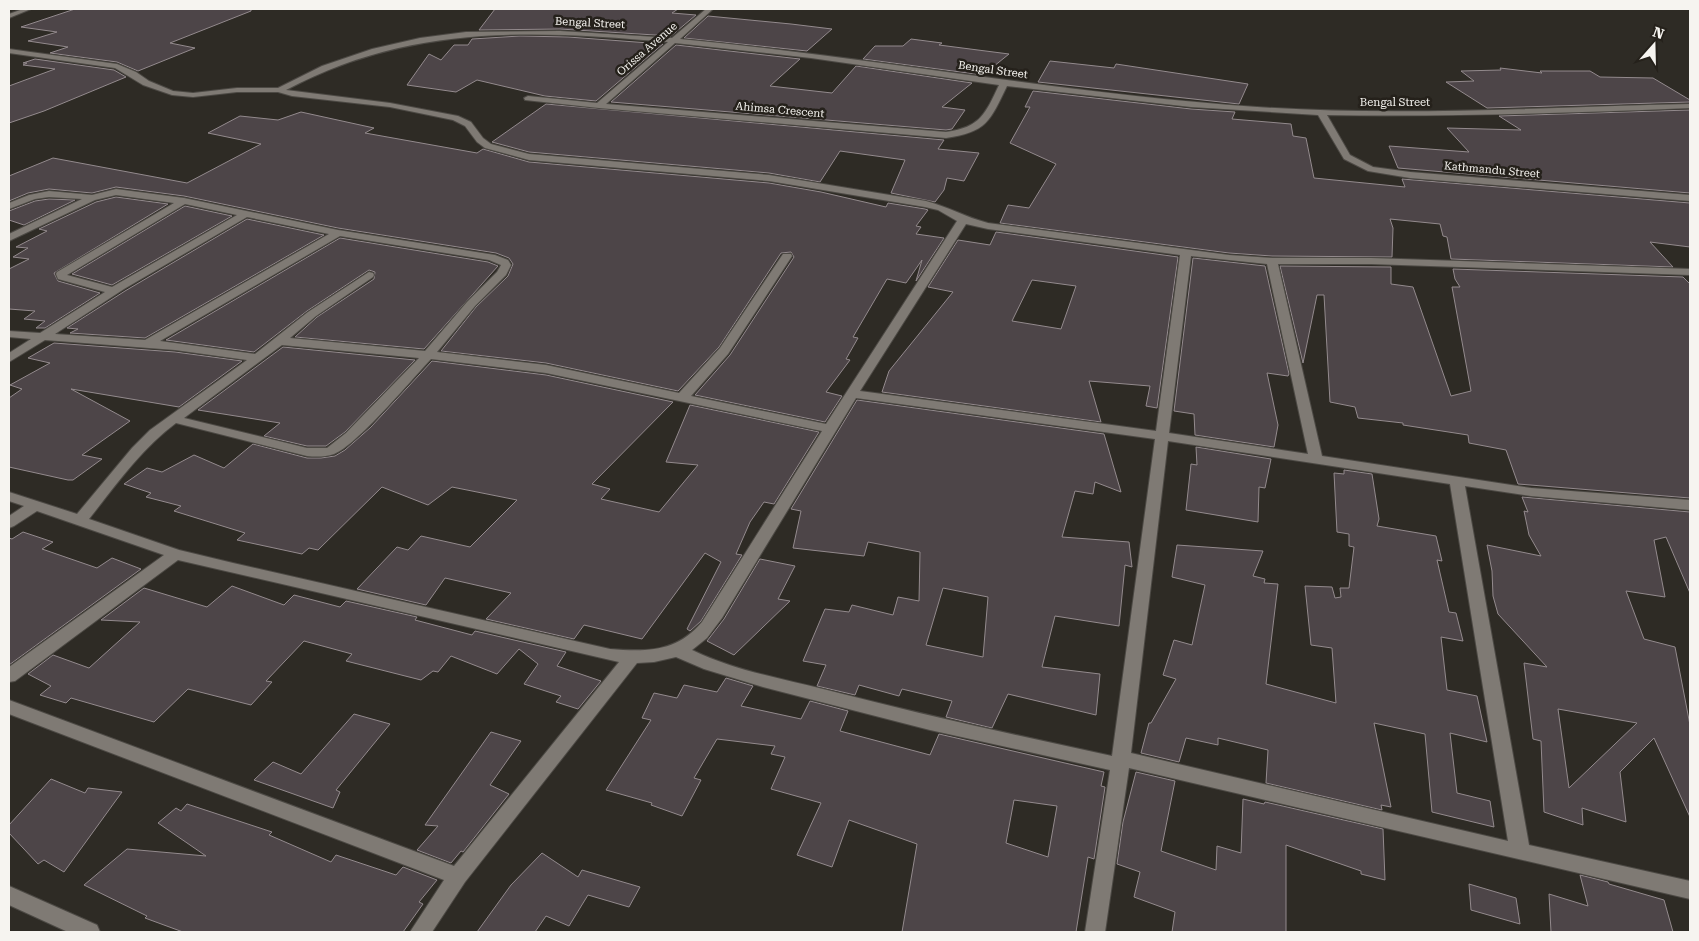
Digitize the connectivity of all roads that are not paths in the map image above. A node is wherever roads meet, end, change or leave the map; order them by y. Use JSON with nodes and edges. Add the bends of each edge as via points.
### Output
{"nodes":[{"id":1,"x":9,"y":9,"type":"edge"},
{"id":2,"x":710,"y":9,"type":"edge"},
{"id":3,"x":25,"y":10,"type":"edge"},
{"id":4,"x":9,"y":16,"type":"edge"},
{"id":5,"x":674,"y":40,"type":"junction"},
{"id":6,"x":9,"y":51,"type":"edge"},
{"id":7,"x":1004,"y":83,"type":"junction"},
{"id":8,"x":279,"y":90,"type":"junction"},
{"id":9,"x":528,"y":98,"type":"dead end"},
{"id":10,"x":599,"y":106,"type":"junction"},
{"id":11,"x":1690,"y":106,"type":"edge"},
{"id":12,"x":1321,"y":113,"type":"junction"},
{"id":13,"x":92,"y":198,"type":"junction"},
{"id":14,"x":1690,"y":198,"type":"edge"},
{"id":15,"x":184,"y":201,"type":"junction"},
{"id":16,"x":9,"y":206,"type":"edge"},
{"id":17,"x":244,"y":214,"type":"junction"},
{"id":18,"x":963,"y":220,"type":"junction"},
{"id":19,"x":338,"y":233,"type":"junction"},
{"id":20,"x":9,"y":238,"type":"edge"},
{"id":21,"x":1186,"y":252,"type":"junction"},
{"id":22,"x":787,"y":256,"type":"dead end"},
{"id":23,"x":1272,"y":261,"type":"junction"},
{"id":24,"x":1690,"y":272,"type":"edge"},
{"id":25,"x":369,"y":275,"type":"dead end"},
{"id":26,"x":114,"y":291,"type":"junction"},
{"id":27,"x":9,"y":334,"type":"edge"},
{"id":28,"x":41,"y":337,"type":"junction"},
{"id":29,"x":280,"y":341,"type":"junction"},
{"id":30,"x":147,"y":344,"type":"junction"},
{"id":31,"x":429,"y":354,"type":"junction"},
{"id":32,"x":9,"y":358,"type":"edge"},
{"id":33,"x":256,"y":358,"type":"junction"},
{"id":34,"x":852,"y":394,"type":"junction"},
{"id":35,"x":683,"y":398,"type":"junction"},
{"id":36,"x":174,"y":419,"type":"junction"},
{"id":37,"x":830,"y":429,"type":"junction"},
{"id":38,"x":1162,"y":436,"type":"junction"},
{"id":39,"x":1316,"y":459,"type":"junction"},
{"id":40,"x":1457,"y":482,"type":"junction"},
{"id":41,"x":9,"y":496,"type":"edge"},
{"id":42,"x":36,"y":505,"type":"junction"},
{"id":43,"x":1690,"y":505,"type":"edge"},
{"id":44,"x":80,"y":520,"type":"junction"},
{"id":45,"x":9,"y":523,"type":"edge"},
{"id":46,"x":176,"y":554,"type":"junction"},
{"id":47,"x":677,"y":650,"type":"junction"},
{"id":48,"x":632,"y":657,"type":"junction"},
{"id":49,"x":9,"y":676,"type":"edge"},
{"id":50,"x":9,"y":707,"type":"edge"},
{"id":51,"x":1120,"y":762,"type":"junction"},
{"id":52,"x":1520,"y":852,"type":"junction"},
{"id":53,"x":458,"y":876,"type":"junction"},
{"id":54,"x":1690,"y":890,"type":"edge"},
{"id":55,"x":9,"y":895,"type":"edge"},
{"id":56,"x":90,"y":932,"type":"edge"},
{"id":57,"x":420,"y":932,"type":"edge"},
{"id":58,"x":1095,"y":932,"type":"edge"}],
"edges":[{"from":1,"to":3,"type":"street"},
{"from":2,"to":5,"type":"street","name":"Orissa Avenue"},
{"from":3,"to":4,"type":"street"},
{"from":5,"to":7,"type":"street","name":"Bengal Street","via":[[803,54]]},
{"from":5,"to":8,"type":"street","name":"Bengal Street","via":[[546,32],[475,34],[391,47],[332,64]]},
{"from":5,"to":10,"type":"street","name":"Orissa Avenue"},
{"from":6,"to":8,"type":"street","via":[[117,66],[172,93]]},
{"from":7,"to":10,"type":"street","name":"Ahimsa Crescent","via":[[981,125],[962,134],[946,135]]},
{"from":7,"to":12,"type":"street","name":"Bengal Street","via":[[1152,101]]},
{"from":8,"to":18,"type":"street","via":[[390,105],[455,118],[468,124],[488,146],[529,157],[768,178],[926,204]]},
{"from":9,"to":10,"type":"street","name":"Ahimsa Crescent"},
{"from":11,"to":12,"type":"street","name":"Bengal Street","via":[[1476,114]]},
{"from":12,"to":14,"type":"street","name":"Kathmandu Street","via":[[1347,158],[1371,169]]},
{"from":13,"to":15,"type":"street","via":[[116,192]]},
{"from":13,"to":16,"type":"street","via":[[47,193]]},
{"from":13,"to":20,"type":"street"},
{"from":15,"to":17,"type":"street"},
{"from":15,"to":26,"type":"street","via":[[61,274],[67,279]]},
{"from":17,"to":19,"type":"street"},
{"from":17,"to":26,"type":"street"},
{"from":18,"to":21,"type":"street","via":[[1028,232]]},
{"from":18,"to":34,"type":"street"},
{"from":19,"to":30,"type":"street"},
{"from":19,"to":31,"type":"street","via":[[477,255],[506,265]]},
{"from":21,"to":23,"type":"street"},
{"from":21,"to":38,"type":"street"},
{"from":22,"to":35,"type":"street","via":[[729,344]]},
{"from":23,"to":24,"type":"street","via":[[1371,261]]},
{"from":23,"to":39,"type":"street"},
{"from":25,"to":29,"type":"street","via":[[312,314]]},
{"from":26,"to":28,"type":"street"},
{"from":27,"to":28,"type":"street"},
{"from":28,"to":30,"type":"street"},
{"from":28,"to":32,"type":"street"},
{"from":29,"to":31,"type":"street"},
{"from":29,"to":33,"type":"street"},
{"from":30,"to":33,"type":"street"},
{"from":31,"to":35,"type":"street","via":[[546,369]]},
{"from":31,"to":36,"type":"street","via":[[351,436],[331,451],[307,452]]},
{"from":33,"to":36,"type":"street"},
{"from":34,"to":37,"type":"street"},
{"from":34,"to":38,"type":"street"},
{"from":35,"to":37,"type":"street"},
{"from":36,"to":44,"type":"street","via":[[137,451]]},
{"from":37,"to":47,"type":"street","via":[[708,626],[693,641]]},
{"from":38,"to":39,"type":"street"},
{"from":38,"to":51,"type":"street"},
{"from":39,"to":40,"type":"street"},
{"from":40,"to":43,"type":"street","via":[[1559,495]]},
{"from":40,"to":52,"type":"street"},
{"from":41,"to":42,"type":"street"},
{"from":42,"to":44,"type":"street"},
{"from":42,"to":45,"type":"street"},
{"from":44,"to":46,"type":"street"},
{"from":46,"to":48,"type":"street","via":[[610,655]]},
{"from":46,"to":49,"type":"street"},
{"from":47,"to":48,"type":"street"},
{"from":47,"to":51,"type":"street","via":[[714,666],[882,711]]},
{"from":48,"to":53,"type":"street"},
{"from":50,"to":53,"type":"street"},
{"from":51,"to":52,"type":"street"},
{"from":51,"to":58,"type":"street"},
{"from":52,"to":54,"type":"street"},
{"from":53,"to":57,"type":"street"},
{"from":55,"to":56,"type":"street"}]}
